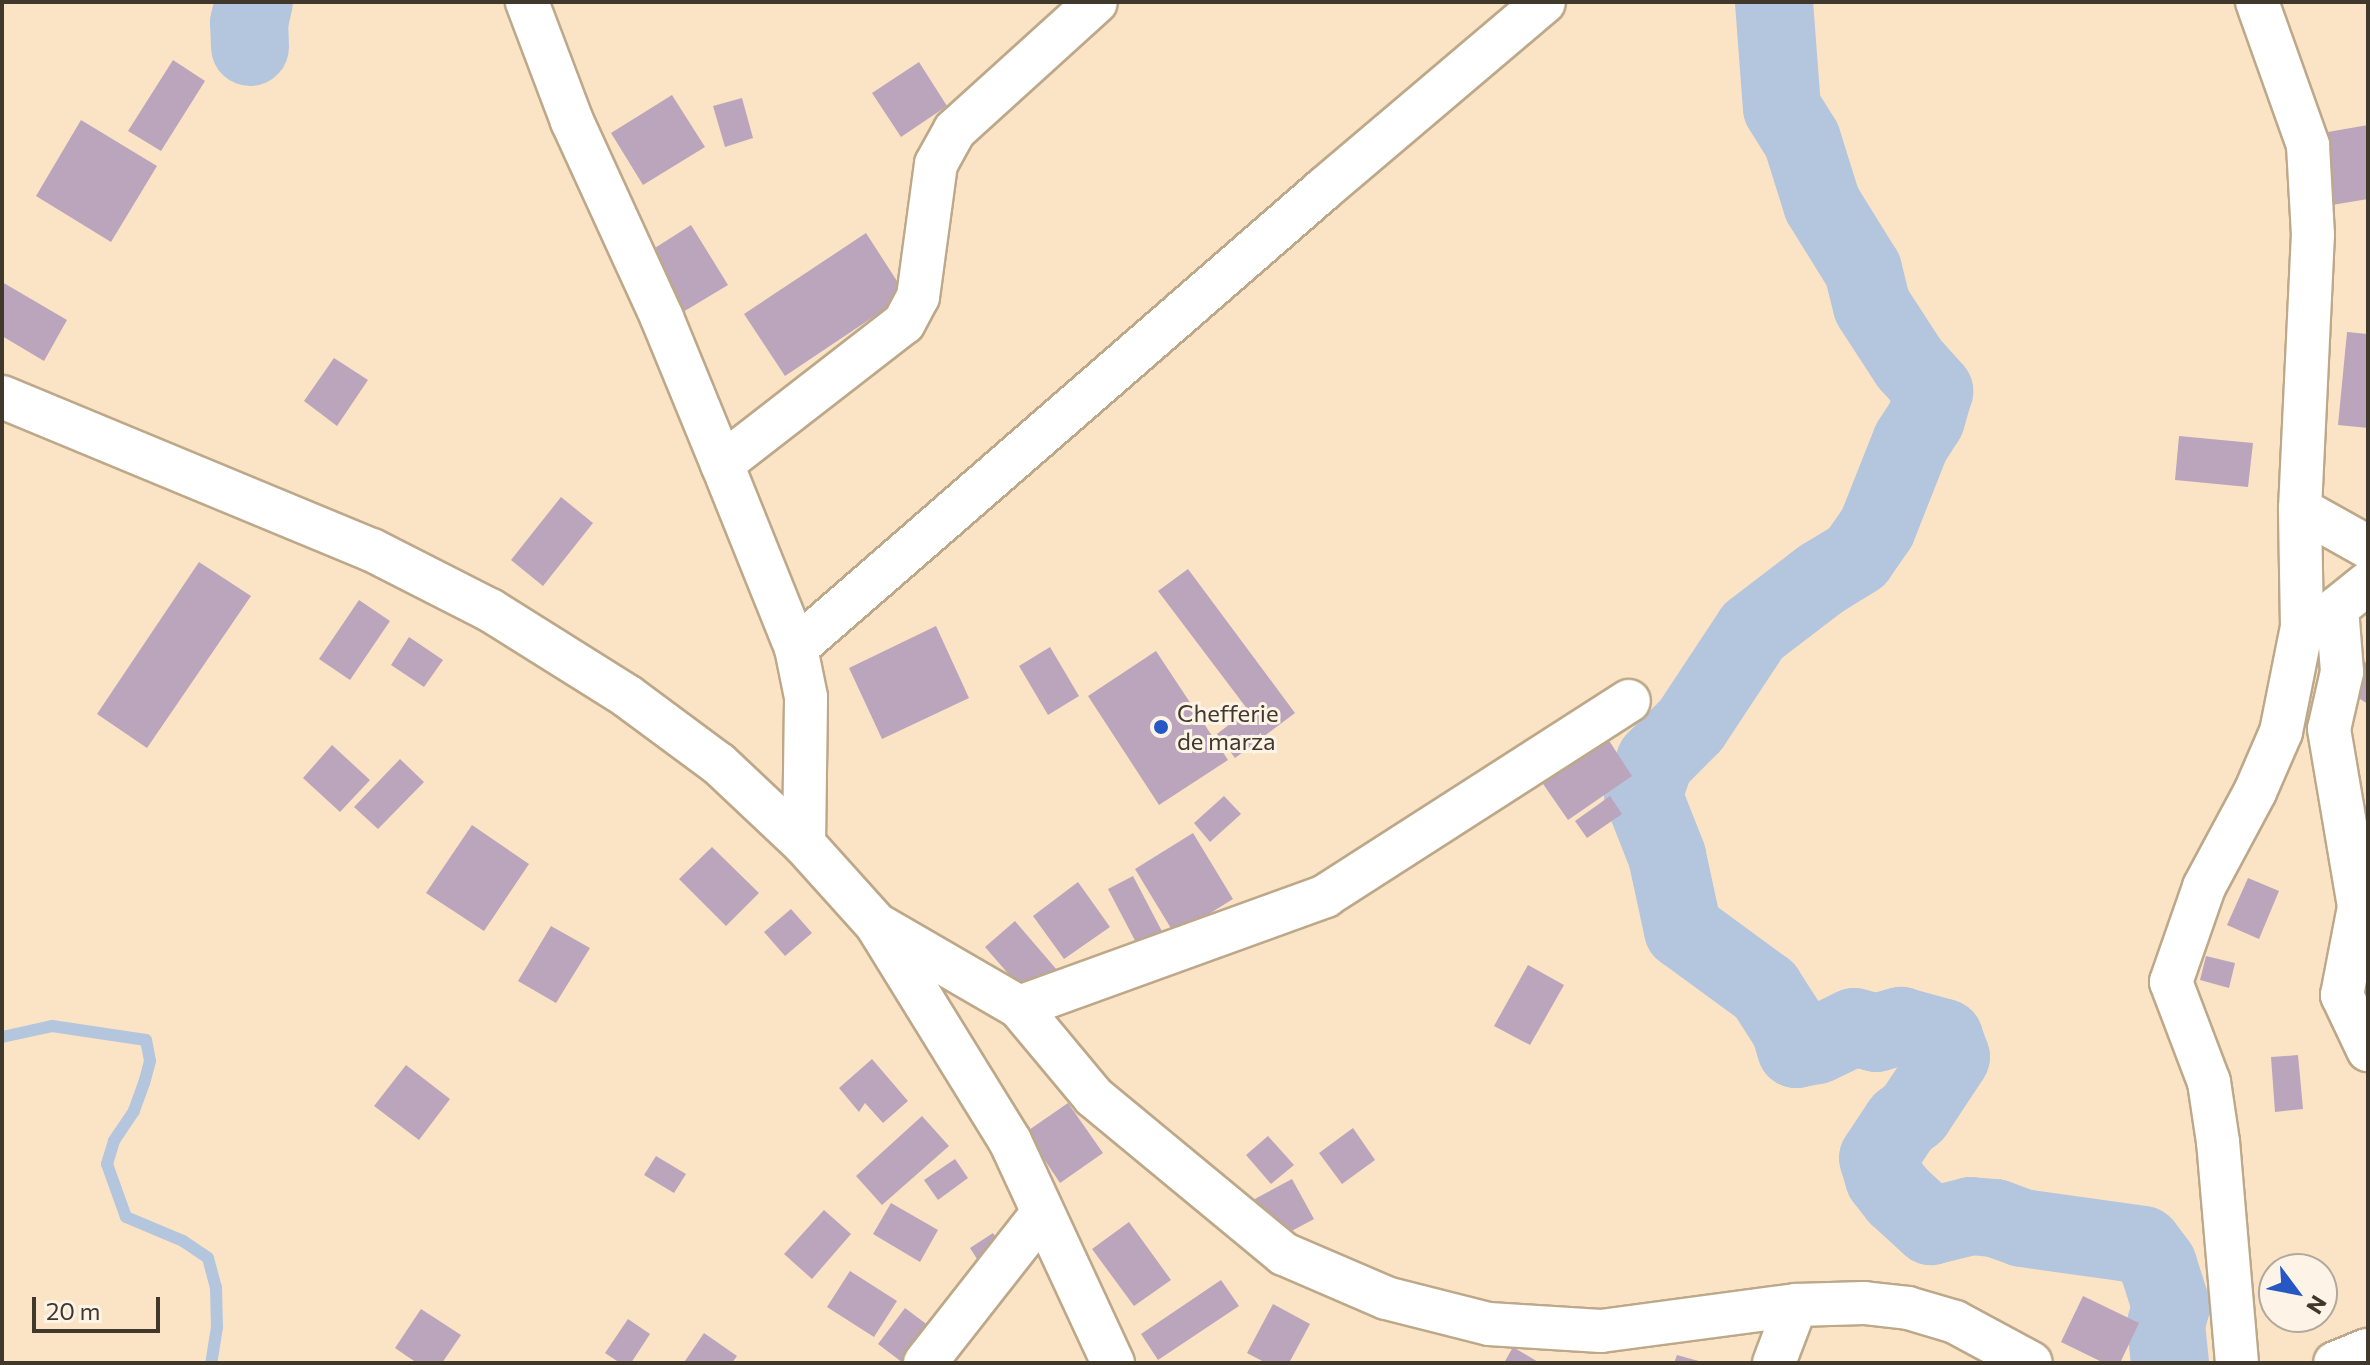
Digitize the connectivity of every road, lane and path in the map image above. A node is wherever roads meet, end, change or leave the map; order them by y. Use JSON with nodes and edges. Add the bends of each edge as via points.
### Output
{"nodes":[{"id":1,"x":527,"y":2,"type":"edge"},
{"id":2,"x":1096,"y":2,"type":"edge"},
{"id":3,"x":1544,"y":2,"type":"edge"},
{"id":4,"x":2257,"y":2,"type":"edge"},
{"id":5,"x":2,"y":397,"type":"edge"},
{"id":6,"x":722,"y":464,"type":"junction"},
{"id":7,"x":2300,"y":509,"type":"junction"},
{"id":8,"x":2368,"y":547,"type":"edge"},
{"id":9,"x":2368,"y":583,"type":"edge"},
{"id":10,"x":796,"y":648,"type":"junction"},
{"id":11,"x":1629,"y":701,"type":"dead end"},
{"id":12,"x":804,"y":844,"type":"junction"},
{"id":13,"x":876,"y":924,"type":"junction"},
{"id":14,"x":1019,"y":1007,"type":"junction"},
{"id":15,"x":2368,"y":1050,"type":"edge"},
{"id":16,"x":1042,"y":1214,"type":"junction"},
{"id":17,"x":1796,"y":1305,"type":"junction"},
{"id":18,"x":2368,"y":1350,"type":"edge"},
{"id":19,"x":925,"y":1363,"type":"edge"},
{"id":20,"x":1113,"y":1363,"type":"edge"},
{"id":21,"x":1774,"y":1363,"type":"edge"},
{"id":22,"x":2031,"y":1363,"type":"edge"},
{"id":23,"x":2237,"y":1363,"type":"edge"},
{"id":24,"x":2335,"y":1363,"type":"edge"}],
"edges":[{"from":1,"to":6,"type":"street","via":[[572,121]]},
{"from":2,"to":6,"type":"street","via":[[955,130],[936,164],[918,297],[904,323]]},
{"from":3,"to":10,"type":"street"},
{"from":4,"to":7,"type":"street","via":[[2308,145],[2313,235]]},
{"from":5,"to":12,"type":"street","via":[[372,550],[490,610],[627,696],[719,764]]},
{"from":6,"to":10,"type":"street"},
{"from":7,"to":8,"type":"street"},
{"from":7,"to":23,"type":"street","via":[[2302,627],[2281,732],[2204,887],[2171,982],[2209,1082]]},
{"from":9,"to":15,"type":"street","via":[[2337,608],[2342,672],[2329,729],[2359,907],[2342,995]]},
{"from":10,"to":12,"type":"street","via":[[806,697]]},
{"from":11,"to":14,"type":"street","via":[[1325,896]]},
{"from":12,"to":13,"type":"street"},
{"from":13,"to":14,"type":"street"},
{"from":13,"to":16,"type":"street","via":[[1010,1141]]},
{"from":14,"to":17,"type":"street","via":[[1094,1097],[1284,1254],[1386,1298],[1489,1324],[1601,1331]]},
{"from":16,"to":19,"type":"street"},
{"from":16,"to":20,"type":"street"},
{"from":17,"to":21,"type":"street"},
{"from":17,"to":22,"type":"street","via":[[1908,1308],[1955,1322]]},
{"from":18,"to":24,"type":"street"}]}
